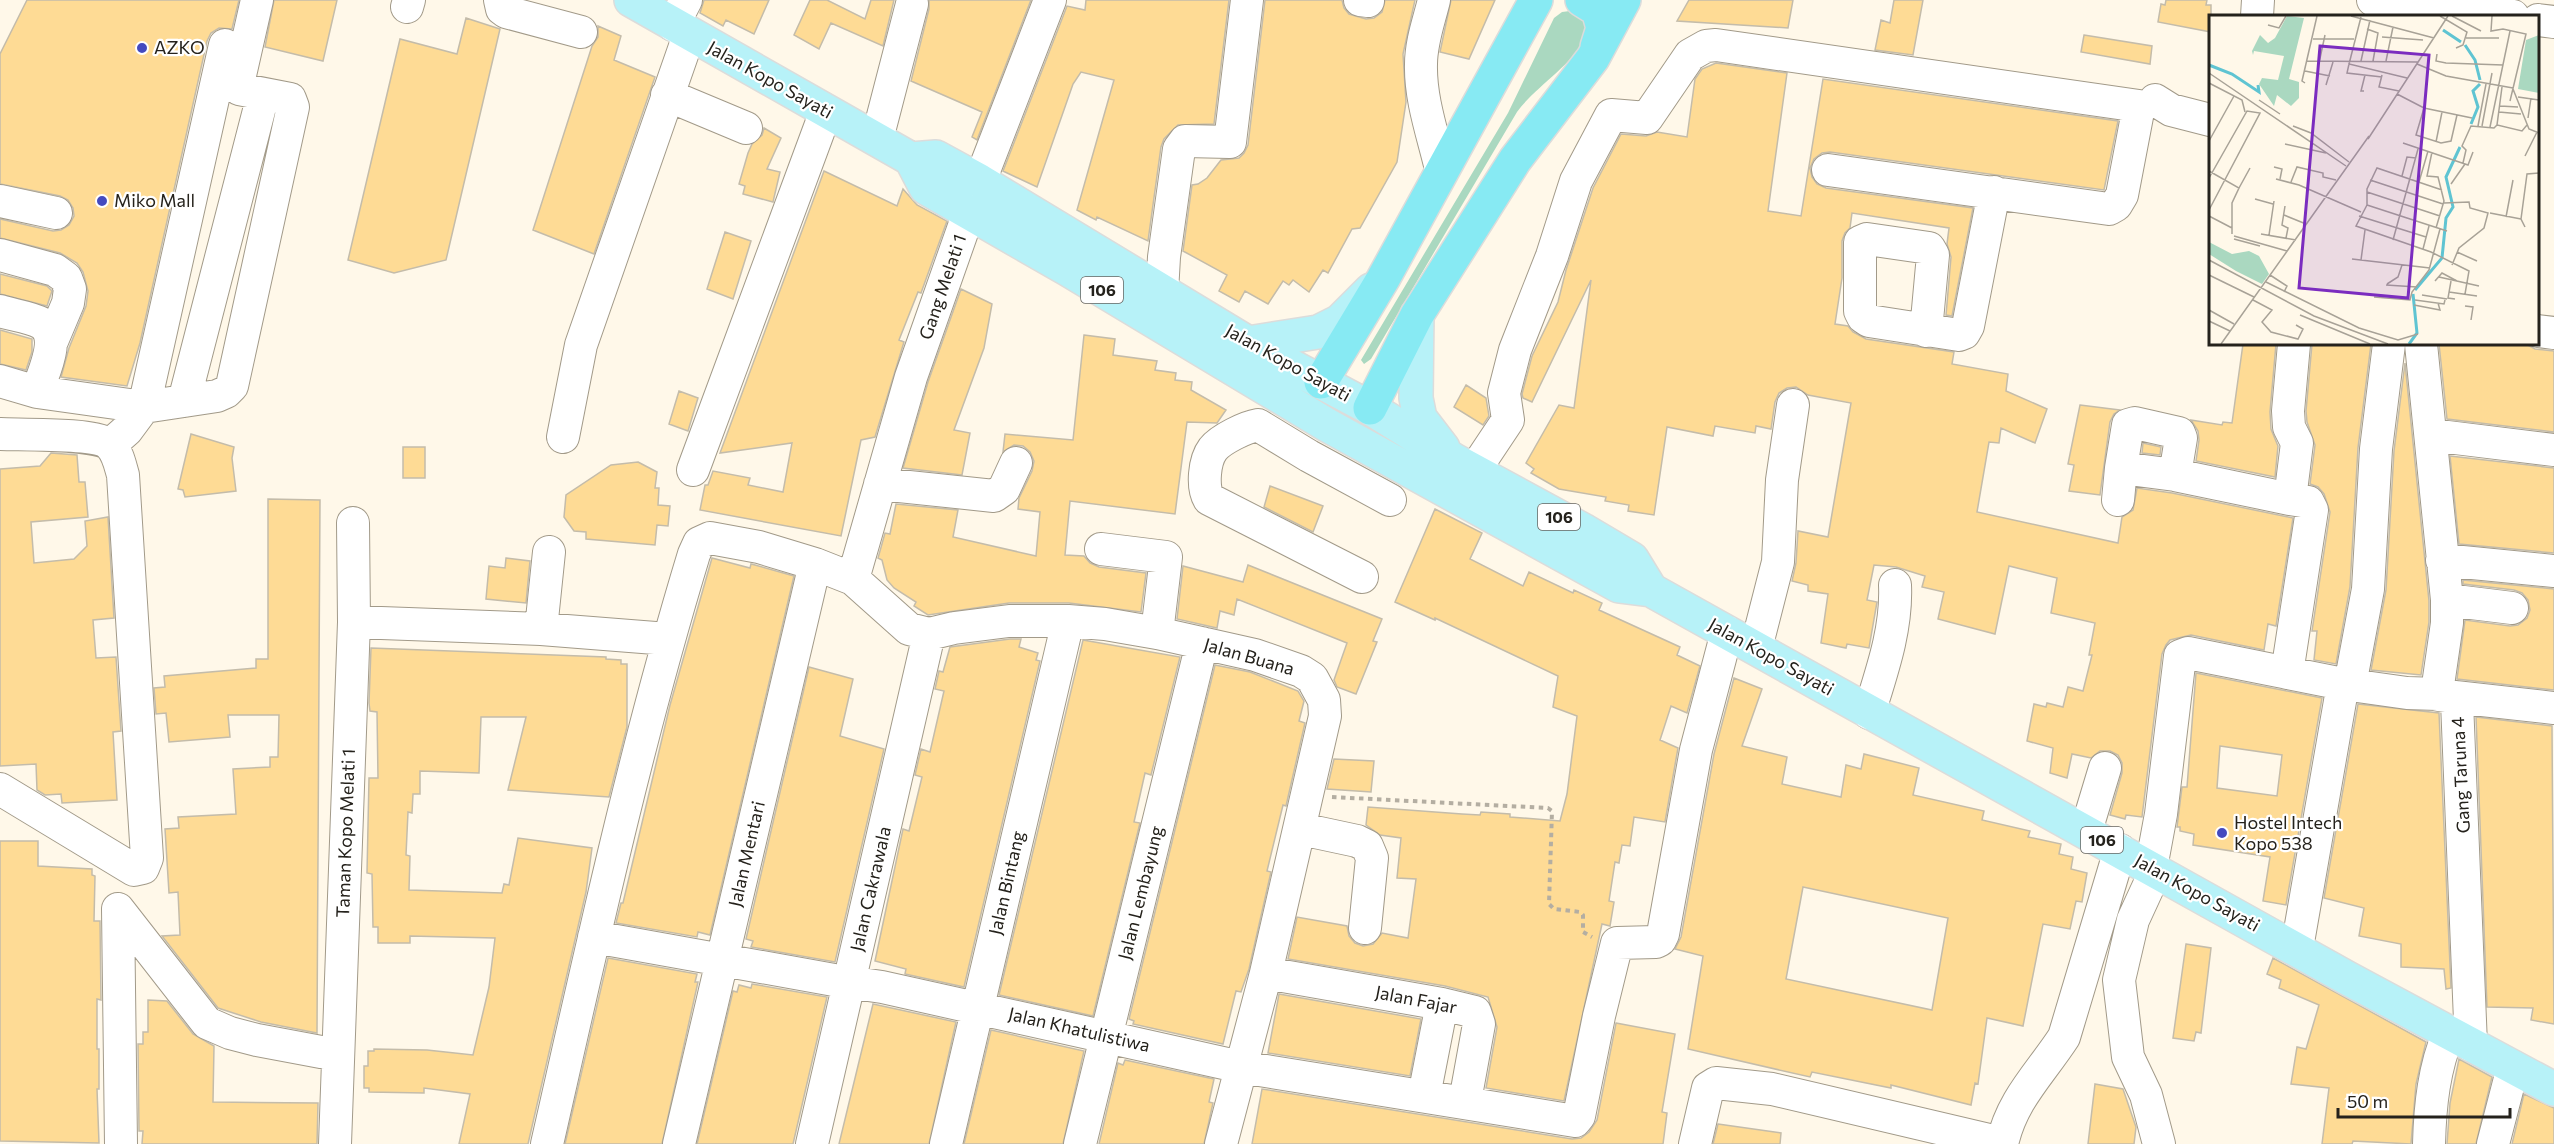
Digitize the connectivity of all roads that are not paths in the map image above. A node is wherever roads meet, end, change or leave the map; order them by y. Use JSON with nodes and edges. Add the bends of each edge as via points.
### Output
{"nodes":[{"id":1,"x":236,"y":0,"type":"edge"},
{"id":2,"x":257,"y":0,"type":"edge"},
{"id":3,"x":500,"y":0,"type":"edge"},
{"id":4,"x":631,"y":0,"type":"edge"},
{"id":5,"x":1050,"y":0,"type":"edge"},
{"id":6,"x":1247,"y":0,"type":"edge"},
{"id":7,"x":1434,"y":0,"type":"edge"},
{"id":8,"x":1536,"y":0,"type":"edge"},
{"id":9,"x":1559,"y":0,"type":"edge"},
{"id":10,"x":1582,"y":0,"type":"edge"},
{"id":11,"x":1624,"y":0,"type":"edge"},
{"id":12,"x":2258,"y":0,"type":"edge"},
{"id":13,"x":912,"y":4,"type":"dead end"},
{"id":14,"x":2383,"y":5,"type":"edge"},
{"id":15,"x":2256,"y":15,"type":"edge"},
{"id":16,"x":2501,"y":15,"type":"edge"},
{"id":17,"x":683,"y":20,"type":"edge"},
{"id":18,"x":2539,"y":20,"type":"edge"},
{"id":19,"x":2554,"y":22,"type":"edge"},
{"id":20,"x":581,"y":32,"type":"dead end"},
{"id":21,"x":1514,"y":43,"type":"junction"},
{"id":22,"x":1593,"y":58,"type":"junction"},
{"id":23,"x":667,"y":94,"type":"junction"},
{"id":24,"x":263,"y":95,"type":"junction"},
{"id":25,"x":2155,"y":100,"type":"dead end"},
{"id":26,"x":826,"y":111,"type":"junction"},
{"id":27,"x":2209,"y":120,"type":"edge"},
{"id":28,"x":746,"y":128,"type":"dead end"},
{"id":29,"x":877,"y":139,"type":"junction"},
{"id":30,"x":910,"y":159,"type":"junction"},
{"id":31,"x":1441,"y":169,"type":"junction"},
{"id":32,"x":1828,"y":170,"type":"dead end"},
{"id":33,"x":980,"y":180,"type":"junction"},
{"id":34,"x":1994,"y":192,"type":"junction"},
{"id":35,"x":0,"y":201,"type":"edge"},
{"id":36,"x":969,"y":212,"type":"junction"},
{"id":37,"x":56,"y":213,"type":"dead end"},
{"id":38,"x":0,"y":255,"type":"edge"},
{"id":39,"x":1383,"y":279,"type":"junction"},
{"id":40,"x":1162,"y":292,"type":"junction"},
{"id":41,"x":0,"y":311,"type":"edge"},
{"id":42,"x":1417,"y":315,"type":"junction"},
{"id":43,"x":1926,"y":331,"type":"dead end"},
{"id":44,"x":2539,"y":332,"type":"edge"},
{"id":45,"x":2554,"y":333,"type":"edge"},
{"id":46,"x":52,"y":341,"type":"junction"},
{"id":47,"x":1248,"y":343,"type":"junction"},
{"id":48,"x":2294,"y":345,"type":"edge"},
{"id":49,"x":2389,"y":345,"type":"edge"},
{"id":50,"x":2421,"y":345,"type":"edge"},
{"id":51,"x":0,"y":381,"type":"edge"},
{"id":52,"x":1322,"y":382,"type":"junction"},
{"id":53,"x":37,"y":392,"type":"junction"},
{"id":54,"x":184,"y":401,"type":"junction"},
{"id":55,"x":1793,"y":405,"type":"dead end"},
{"id":56,"x":144,"y":407,"type":"junction"},
{"id":57,"x":1370,"y":408,"type":"junction"},
{"id":58,"x":1328,"y":424,"type":"junction"},
{"id":59,"x":0,"y":434,"type":"edge"},
{"id":60,"x":2431,"y":435,"type":"junction"},
{"id":61,"x":563,"y":437,"type":"dead end"},
{"id":62,"x":110,"y":445,"type":"junction"},
{"id":63,"x":2554,"y":450,"type":"edge"},
{"id":64,"x":1309,"y":456,"type":"junction"},
{"id":65,"x":1016,"y":463,"type":"dead end"},
{"id":66,"x":1464,"y":466,"type":"junction"},
{"id":67,"x":2121,"y":468,"type":"junction"},
{"id":68,"x":693,"y":470,"type":"dead end"},
{"id":69,"x":2175,"y":476,"type":"junction"},
{"id":70,"x":880,"y":484,"type":"junction"},
{"id":71,"x":2290,"y":499,"type":"junction"},
{"id":72,"x":1390,"y":500,"type":"dead end"},
{"id":73,"x":2118,"y":500,"type":"dead end"},
{"id":74,"x":354,"y":523,"type":"dead end"},
{"id":75,"x":1101,"y":549,"type":"dead end"},
{"id":76,"x":549,"y":552,"type":"dead end"},
{"id":77,"x":2442,"y":560,"type":"junction"},
{"id":78,"x":815,"y":564,"type":"junction"},
{"id":79,"x":2554,"y":571,"type":"edge"},
{"id":80,"x":1362,"y":577,"type":"dead end"},
{"id":81,"x":853,"y":579,"type":"junction"},
{"id":82,"x":1895,"y":585,"type":"dead end"},
{"id":83,"x":1651,"y":590,"type":"junction"},
{"id":84,"x":2447,"y":600,"type":"junction"},
{"id":85,"x":2512,"y":608,"type":"dead end"},
{"id":86,"x":1068,"y":621,"type":"junction"},
{"id":87,"x":354,"y":622,"type":"junction"},
{"id":88,"x":541,"y":629,"type":"junction"},
{"id":89,"x":1727,"y":632,"type":"junction"},
{"id":90,"x":1157,"y":633,"type":"junction"},
{"id":91,"x":929,"y":634,"type":"junction"},
{"id":92,"x":668,"y":639,"type":"junction"},
{"id":93,"x":1202,"y":643,"type":"junction"},
{"id":94,"x":1756,"y":648,"type":"junction"},
{"id":95,"x":2287,"y":674,"type":"junction"},
{"id":96,"x":2347,"y":684,"type":"junction"},
{"id":97,"x":2446,"y":696,"type":"junction"},
{"id":98,"x":2554,"y":708,"type":"edge"},
{"id":99,"x":1869,"y":713,"type":"junction"},
{"id":100,"x":2105,"y":768,"type":"dead end"},
{"id":101,"x":0,"y":789,"type":"edge"},
{"id":102,"x":1300,"y":828,"type":"junction"},
{"id":103,"x":2086,"y":831,"type":"junction"},
{"id":104,"x":2120,"y":850,"type":"junction"},
{"id":105,"x":2154,"y":869,"type":"junction"},
{"id":106,"x":1365,"y":928,"type":"dead end"},
{"id":107,"x":594,"y":937,"type":"junction"},
{"id":108,"x":2297,"y":948,"type":"junction"},
{"id":109,"x":722,"y":961,"type":"junction"},
{"id":110,"x":1266,"y":973,"type":"junction"},
{"id":111,"x":849,"y":982,"type":"junction"},
{"id":112,"x":1442,"y":1004,"type":"junction"},
{"id":113,"x":978,"y":1008,"type":"junction"},
{"id":114,"x":1106,"y":1036,"type":"junction"},
{"id":115,"x":2460,"y":1038,"type":"junction"},
{"id":116,"x":338,"y":1053,"type":"junction"},
{"id":117,"x":1241,"y":1067,"type":"junction"},
{"id":118,"x":2513,"y":1067,"type":"junction"},
{"id":119,"x":2554,"y":1089,"type":"edge"},
{"id":120,"x":1424,"y":1096,"type":"junction"},
{"id":121,"x":1465,"y":1101,"type":"junction"},
{"id":122,"x":1563,"y":1132,"type":"edge"},
{"id":123,"x":2002,"y":1143,"type":"edge"},
{"id":124,"x":121,"y":1144,"type":"edge"},
{"id":125,"x":335,"y":1144,"type":"edge"},
{"id":126,"x":547,"y":1144,"type":"edge"},
{"id":127,"x":680,"y":1144,"type":"edge"},
{"id":128,"x":812,"y":1144,"type":"edge"},
{"id":129,"x":946,"y":1144,"type":"edge"},
{"id":130,"x":1080,"y":1144,"type":"edge"},
{"id":131,"x":1221,"y":1144,"type":"edge"},
{"id":132,"x":1695,"y":1144,"type":"edge"},
{"id":133,"x":2159,"y":1144,"type":"edge"},
{"id":134,"x":2429,"y":1144,"type":"edge"},
{"id":135,"x":2493,"y":1144,"type":"edge"}],
"edges":[{"from":1,"to":56,"type":"street"},
{"from":2,"to":24,"type":"street","via":[[238,84],[244,92]]},
{"from":3,"to":20,"type":"street","via":[[506,12]]},
{"from":4,"to":17,"type":"main road","name":"Jalan Kopo Sayati","number":"106"},
{"from":5,"to":33,"type":"street","name":"Gang Melati 1"},
{"from":6,"to":40,"type":"street","via":[[1249,69],[1230,142],[1185,141],[1179,149]]},
{"from":7,"to":31,"type":"street","via":[[1421,65],[1426,111]]},
{"from":8,"to":21,"type":"highway"},
{"from":9,"to":21,"type":"highway"},
{"from":10,"to":22,"type":"highway","via":[[1598,10],[1603,28]]},
{"from":11,"to":22,"type":"highway"},
{"from":12,"to":15,"type":"street"},
{"from":13,"to":29,"type":"street"},
{"from":14,"to":16,"type":"street"},
{"from":17,"to":23,"type":"street"},
{"from":17,"to":26,"type":"main road","name":"Jalan Kopo Sayati","number":"106"},
{"from":18,"to":19,"type":"street"},
{"from":21,"to":31,"type":"highway"},
{"from":22,"to":42,"type":"highway","via":[[1515,160]]},
{"from":23,"to":28,"type":"street"},
{"from":23,"to":61,"type":"street","via":[[581,345]]},
{"from":24,"to":54,"type":"street"},
{"from":24,"to":54,"type":"street","via":[[290,99],[293,107],[232,387],[217,396]]},
{"from":25,"to":27,"type":"street","via":[[2171,110]]},
{"from":26,"to":29,"type":"main road","name":"Jalan Kopo Sayati","number":"106"},
{"from":26,"to":68,"type":"street"},
{"from":29,"to":30,"type":"main road","name":"Jalan Kopo Sayati","number":"106"},
{"from":30,"to":33,"type":"main road","name":"Jalan Kopo Sayati","number":"106","via":[[936,158]]},
{"from":30,"to":36,"type":"main road","name":"Jalan Kopo Sayati","number":"106","via":[[926,188]]},
{"from":31,"to":39,"type":"highway"},
{"from":32,"to":34,"type":"street"},
{"from":33,"to":36,"type":"street","name":"Gang Melati 1"},
{"from":33,"to":40,"type":"main road","name":"Jalan Kopo Sayati","number":"106"},
{"from":34,"to":43,"type":"street","via":[[1966,330],[1956,336]]},
{"from":34,"to":66,"type":"street","via":[[2105,209],[2114,207],[2122,195],[2139,106],[1716,45],[1696,51],[1647,118],[1611,115],[1576,181],[1515,350],[1504,393],[1508,420]]},
{"from":35,"to":37,"type":"street"},
{"from":36,"to":58,"type":"main road","name":"Jalan Kopo Sayati","number":"106"},
{"from":36,"to":70,"type":"street","name":"Gang Melati 1","via":[[911,377]]},
{"from":38,"to":46,"type":"street","via":[[55,270],[66,278],[70,289],[68,303]]},
{"from":39,"to":47,"type":"main road","via":[[1340,321],[1318,332]]},
{"from":39,"to":52,"type":"highway"},
{"from":40,"to":47,"type":"main road","name":"Jalan Kopo Sayati","number":"106"},
{"from":41,"to":46,"type":"street","via":[[42,323]]},
{"from":42,"to":57,"type":"highway"},
{"from":42,"to":66,"type":"main road","via":[[1416,398],[1420,418],[1428,432]]},
{"from":44,"to":45,"type":"street"},
{"from":46,"to":53,"type":"street"},
{"from":47,"to":52,"type":"main road","name":"Jalan Kopo Sayati","number":"106"},
{"from":48,"to":71,"type":"street","via":[[2288,411],[2289,427],[2297,442]]},
{"from":49,"to":96,"type":"street","via":[[2376,449],[2368,589]]},
{"from":50,"to":60,"type":"street","name":"Gang Taruna 4"},
{"from":51,"to":53,"type":"street"},
{"from":52,"to":57,"type":"main road","name":"Jalan Kopo Sayati","number":"106"},
{"from":52,"to":58,"type":"main road"},
{"from":53,"to":56,"type":"street"},
{"from":54,"to":56,"type":"street"},
{"from":55,"to":94,"type":"street","via":[[1782,480],[1778,562]]},
{"from":56,"to":62,"type":"street"},
{"from":57,"to":58,"type":"main road"},
{"from":57,"to":66,"type":"main road","name":"Jalan Kopo Sayati","number":"106"},
{"from":58,"to":64,"type":"street"},
{"from":58,"to":83,"type":"main road","name":"Jalan Kopo Sayati","number":"106","via":[[1619,586]]},
{"from":59,"to":62,"type":"street","via":[[90,438]]},
{"from":60,"to":63,"type":"street"},
{"from":60,"to":77,"type":"street","name":"Gang Taruna 4"},
{"from":62,"to":101,"type":"street","via":[[123,475],[147,858],[143,868],[134,870]]},
{"from":64,"to":72,"type":"street"},
{"from":64,"to":80,"type":"street","via":[[1265,428],[1251,426],[1213,448],[1204,481],[1206,495]]},
{"from":65,"to":70,"type":"street","via":[[1005,489],[993,496]]},
{"from":66,"to":83,"type":"main road","name":"Jalan Kopo Sayati","number":"106","via":[[1632,559]]},
{"from":67,"to":69,"type":"street"},
{"from":67,"to":69,"type":"street","via":[[2128,425],[2135,423],[2179,433]]},
{"from":67,"to":73,"type":"street"},
{"from":69,"to":71,"type":"street"},
{"from":70,"to":81,"type":"street","name":"Gang Melati 1"},
{"from":71,"to":95,"type":"street","via":[[2308,502],[2312,510]]},
{"from":74,"to":87,"type":"street","name":"Taman Kopo Melati 1"},
{"from":75,"to":90,"type":"street","via":[[1166,557]]},
{"from":76,"to":88,"type":"street"},
{"from":77,"to":79,"type":"street"},
{"from":77,"to":84,"type":"street","name":"Gang Taruna 4"},
{"from":78,"to":81,"type":"street"},
{"from":78,"to":92,"type":"street","via":[[718,539],[699,543]]},
{"from":78,"to":109,"type":"street","name":"Jalan Mentari"},
{"from":81,"to":91,"type":"street","via":[[909,629]]},
{"from":82,"to":99,"type":"street","via":[[1889,645]]},
{"from":83,"to":89,"type":"main road","name":"Jalan Kopo Sayati","number":"106"},
{"from":84,"to":85,"type":"street"},
{"from":84,"to":97,"type":"street","name":"Gang Taruna 4"},
{"from":86,"to":90,"type":"street","name":"Jalan Buana"},
{"from":86,"to":91,"type":"street","name":"Jalan Buana","via":[[1010,621]]},
{"from":86,"to":113,"type":"street","name":"Jalan Bintang"},
{"from":87,"to":88,"type":"street"},
{"from":87,"to":116,"type":"street","name":"Taman Kopo Melati 1"},
{"from":88,"to":92,"type":"street"},
{"from":89,"to":94,"type":"main road","name":"Jalan Kopo Sayati","number":"106"},
{"from":89,"to":122,"type":"street","via":[[1696,750],[1664,934],[1656,942],[1616,946],[1580,1116]]},
{"from":90,"to":93,"type":"street","name":"Jalan Buana"},
{"from":91,"to":111,"type":"street","name":"Jalan Cakrawala"},
{"from":92,"to":107,"type":"street"},
{"from":93,"to":102,"type":"street","name":"Jalan Buana","via":[[1255,655],[1312,678],[1323,700],[1324,716]]},
{"from":93,"to":114,"type":"street","name":"Jalan Lembayung"},
{"from":94,"to":99,"type":"main road","name":"Jalan Kopo Sayati","number":"106"},
{"from":95,"to":96,"type":"street"},
{"from":95,"to":105,"type":"street","via":[[2188,652],[2180,656]]},
{"from":96,"to":97,"type":"street"},
{"from":96,"to":108,"type":"street","via":[[2315,833]]},
{"from":97,"to":98,"type":"street"},
{"from":97,"to":115,"type":"street","name":"Gang Taruna 4","via":[[2457,702],[2465,853]]},
{"from":99,"to":103,"type":"main road","name":"Jalan Kopo Sayati","number":"106"},
{"from":100,"to":103,"type":"street"},
{"from":102,"to":106,"type":"street","via":[[1367,846],[1371,858]]},
{"from":102,"to":110,"type":"street","name":"Jalan Buana"},
{"from":103,"to":104,"type":"main road","name":"Jalan Kopo Sayati","number":"106"},
{"from":104,"to":105,"type":"main road","name":"Jalan Kopo Sayati","number":"106"},
{"from":104,"to":123,"type":"street","via":[[2064,1037],[2021,1095]]},
{"from":105,"to":108,"type":"main road","name":"Jalan Kopo Sayati","number":"106"},
{"from":105,"to":133,"type":"street","via":[[2133,920],[2119,980],[2128,1057],[2146,1095]]},
{"from":107,"to":109,"type":"street","name":"Jalan Khatulistiwa"},
{"from":107,"to":126,"type":"street"},
{"from":108,"to":115,"type":"main road","name":"Jalan Kopo Sayati","number":"106"},
{"from":109,"to":111,"type":"street","name":"Jalan Khatulistiwa"},
{"from":109,"to":127,"type":"street","name":"Jalan Mentari"},
{"from":110,"to":112,"type":"street","name":"Jalan Fajar"},
{"from":110,"to":117,"type":"street","name":"Jalan Buana"},
{"from":111,"to":113,"type":"street","name":"Jalan Khatulistiwa"},
{"from":111,"to":128,"type":"street","name":"Jalan Cakrawala"},
{"from":112,"to":120,"type":"street"},
{"from":112,"to":121,"type":"street","name":"Jalan Fajar","via":[[1475,1012],[1478,1017]]},
{"from":113,"to":114,"type":"street","name":"Jalan Khatulistiwa"},
{"from":113,"to":129,"type":"street","name":"Jalan Bintang"},
{"from":114,"to":117,"type":"street","name":"Jalan Khatulistiwa"},
{"from":114,"to":130,"type":"street","name":"Jalan Lembayung"},
{"from":115,"to":118,"type":"main road","name":"Jalan Kopo Sayati","number":"106"},
{"from":115,"to":134,"type":"street","via":[[2440,1053]]},
{"from":116,"to":124,"type":"street","via":[[257,1040],[207,1023],[118,909]]},
{"from":116,"to":125,"type":"street","name":"Taman Kopo Melati 1"},
{"from":117,"to":120,"type":"street","name":"Jalan Khatulistiwa"},
{"from":117,"to":131,"type":"street","name":"Jalan Buana"},
{"from":118,"to":119,"type":"main road","name":"Jalan Kopo Sayati","number":"106"},
{"from":118,"to":135,"type":"street"},
{"from":120,"to":121,"type":"street","name":"Jalan Khatulistiwa"},
{"from":121,"to":122,"type":"street","name":"Jalan Khatulistiwa"},
{"from":123,"to":132,"type":"street","via":[[1772,1089],[1716,1083],[1708,1088]]}]}
